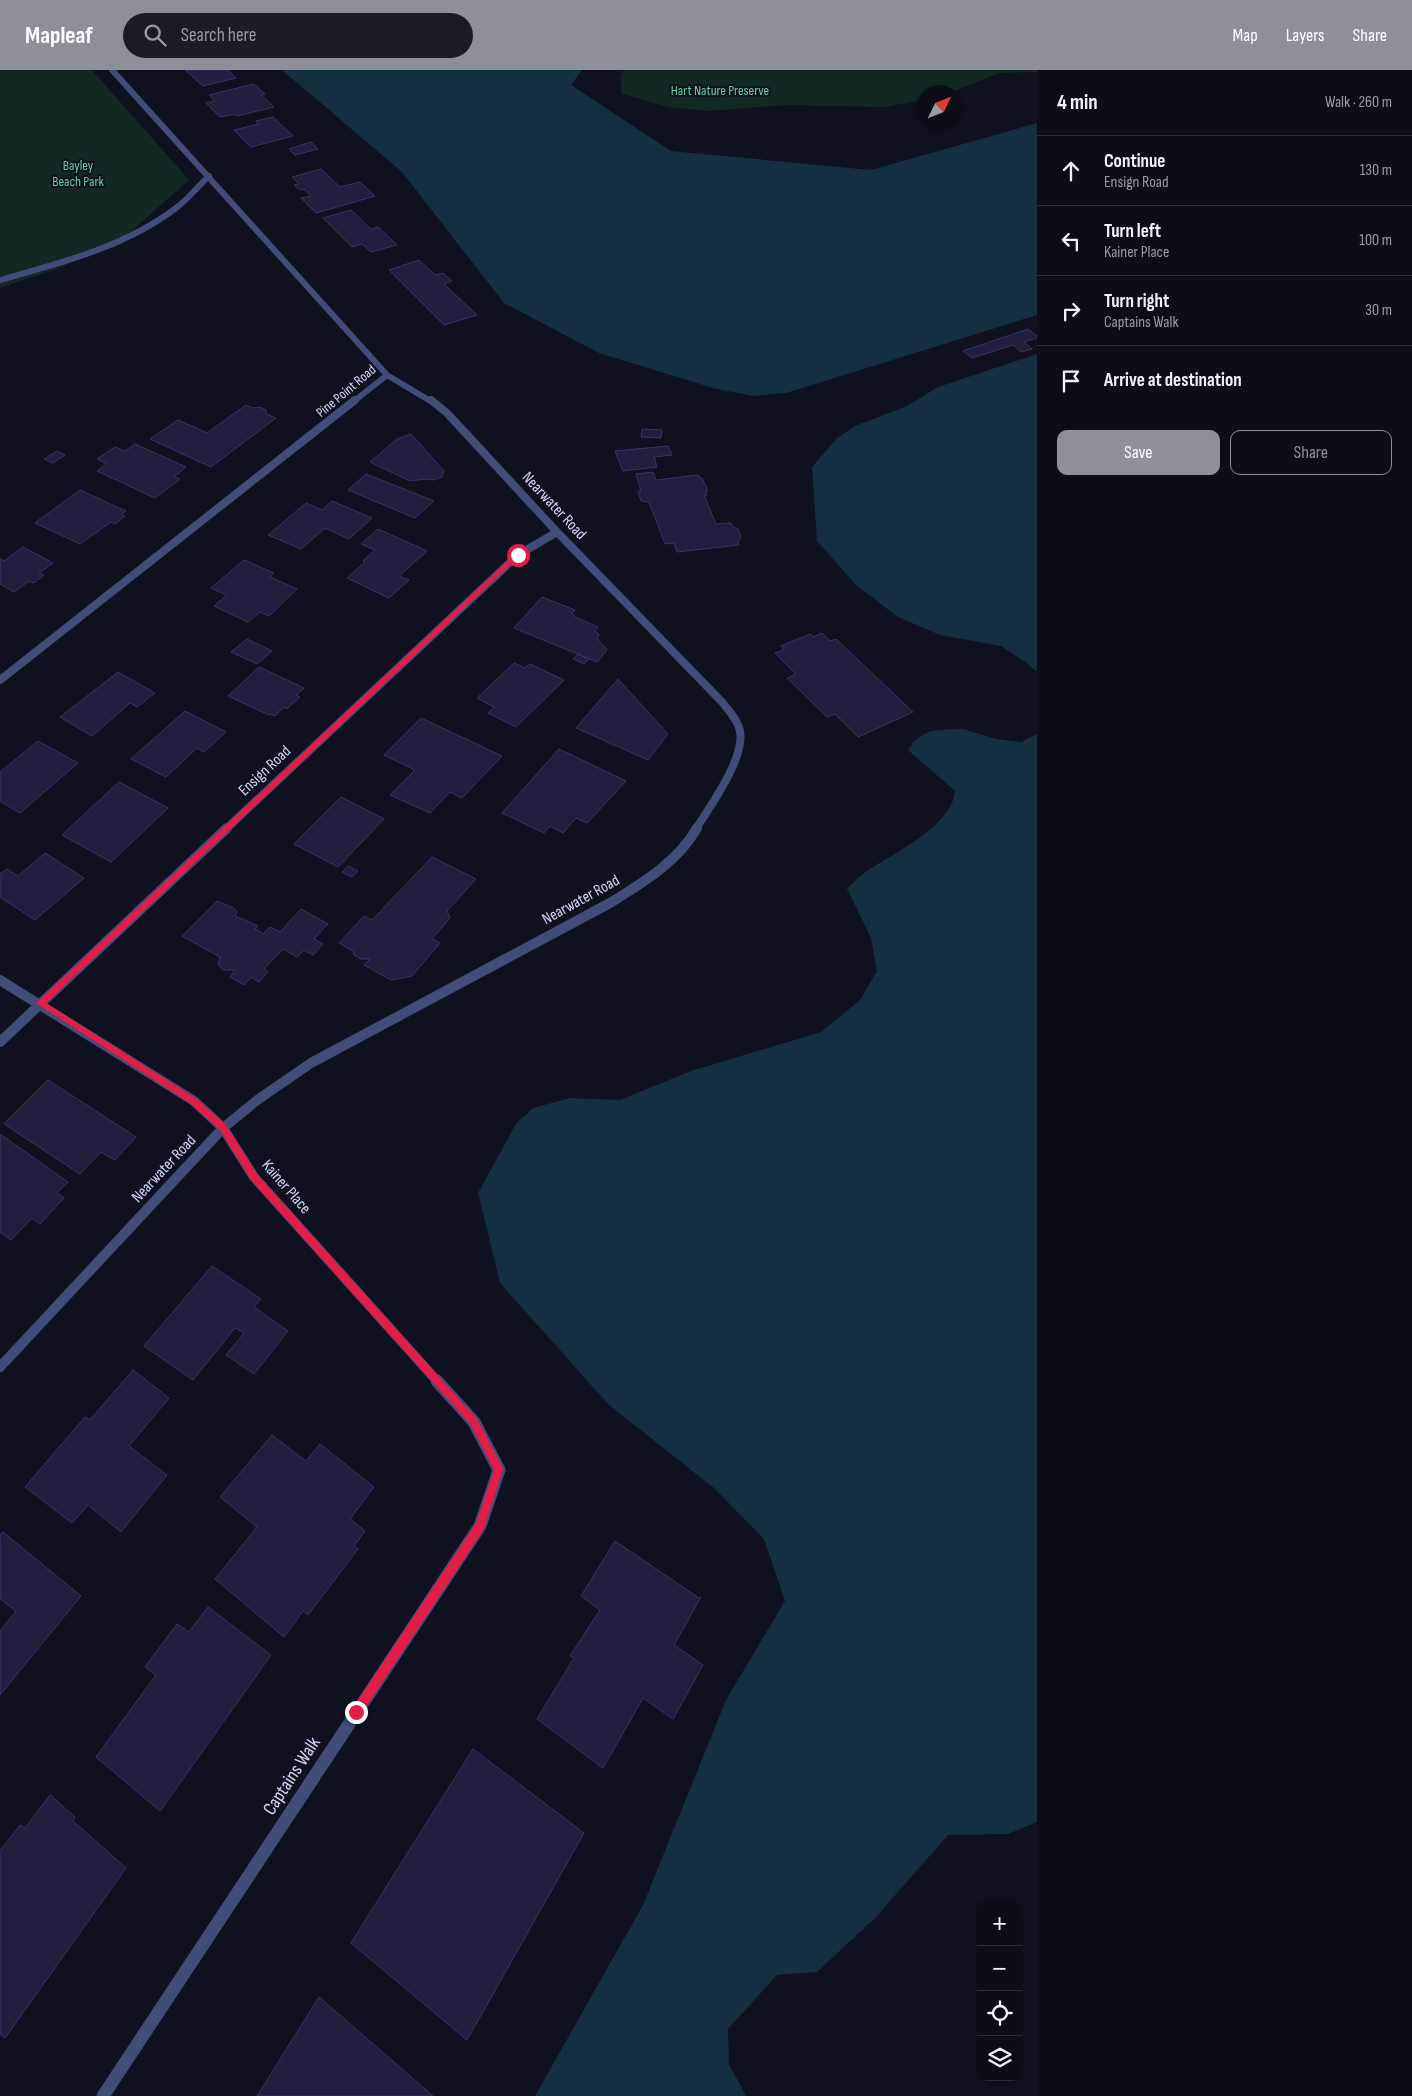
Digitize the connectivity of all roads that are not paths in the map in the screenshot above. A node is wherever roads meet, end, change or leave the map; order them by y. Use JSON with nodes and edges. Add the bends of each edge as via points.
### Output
{"nodes":[{"id":1,"x":112,"y":70,"type":"edge"},
{"id":2,"x":209,"y":176,"type":"junction"},
{"id":3,"x":0,"y":280,"type":"edge"},
{"id":4,"x":388,"y":375,"type":"junction"},
{"id":5,"x":557,"y":532,"type":"junction"},
{"id":6,"x":0,"y":680,"type":"edge"},
{"id":7,"x":0,"y":980,"type":"edge"},
{"id":8,"x":40,"y":1003,"type":"junction"},
{"id":9,"x":0,"y":1042,"type":"edge"},
{"id":10,"x":223,"y":1128,"type":"junction"},
{"id":11,"x":0,"y":1367,"type":"edge"},
{"id":12,"x":499,"y":1470,"type":"joint"},
{"id":13,"x":103,"y":2096,"type":"edge"}],
"edges":[{"from":1,"to":2,"type":"street","name":"Pine Point Road"},
{"from":2,"to":3,"type":"street","via":[[177,207],[124,239],[99,250]]},
{"from":2,"to":4,"type":"street","name":"Pine Point Road"},
{"from":4,"to":5,"type":"street","name":"Nearwater Road","via":[[448,413]]},
{"from":4,"to":6,"type":"street","name":"Pine Point Road"},
{"from":5,"to":8,"type":"street","name":"Ensign Road","via":[[518,555]]},
{"from":5,"to":10,"type":"street","name":"Nearwater Road","via":[[723,703],[738,726],[741,738],[737,759],[695,832],[675,857],[647,880],[312,1063]]},
{"from":7,"to":8,"type":"street","name":"Kainer Place"},
{"from":8,"to":9,"type":"street","name":"Ensign Road"},
{"from":8,"to":10,"type":"street","name":"Kainer Place","via":[[194,1102]]},
{"from":10,"to":11,"type":"street","name":"Nearwater Road"},
{"from":10,"to":12,"type":"street","name":"Kainer Place","via":[[254,1177],[474,1422]]},
{"from":12,"to":13,"type":"street","name":"Captains Walk","via":[[480,1526]]}]}
